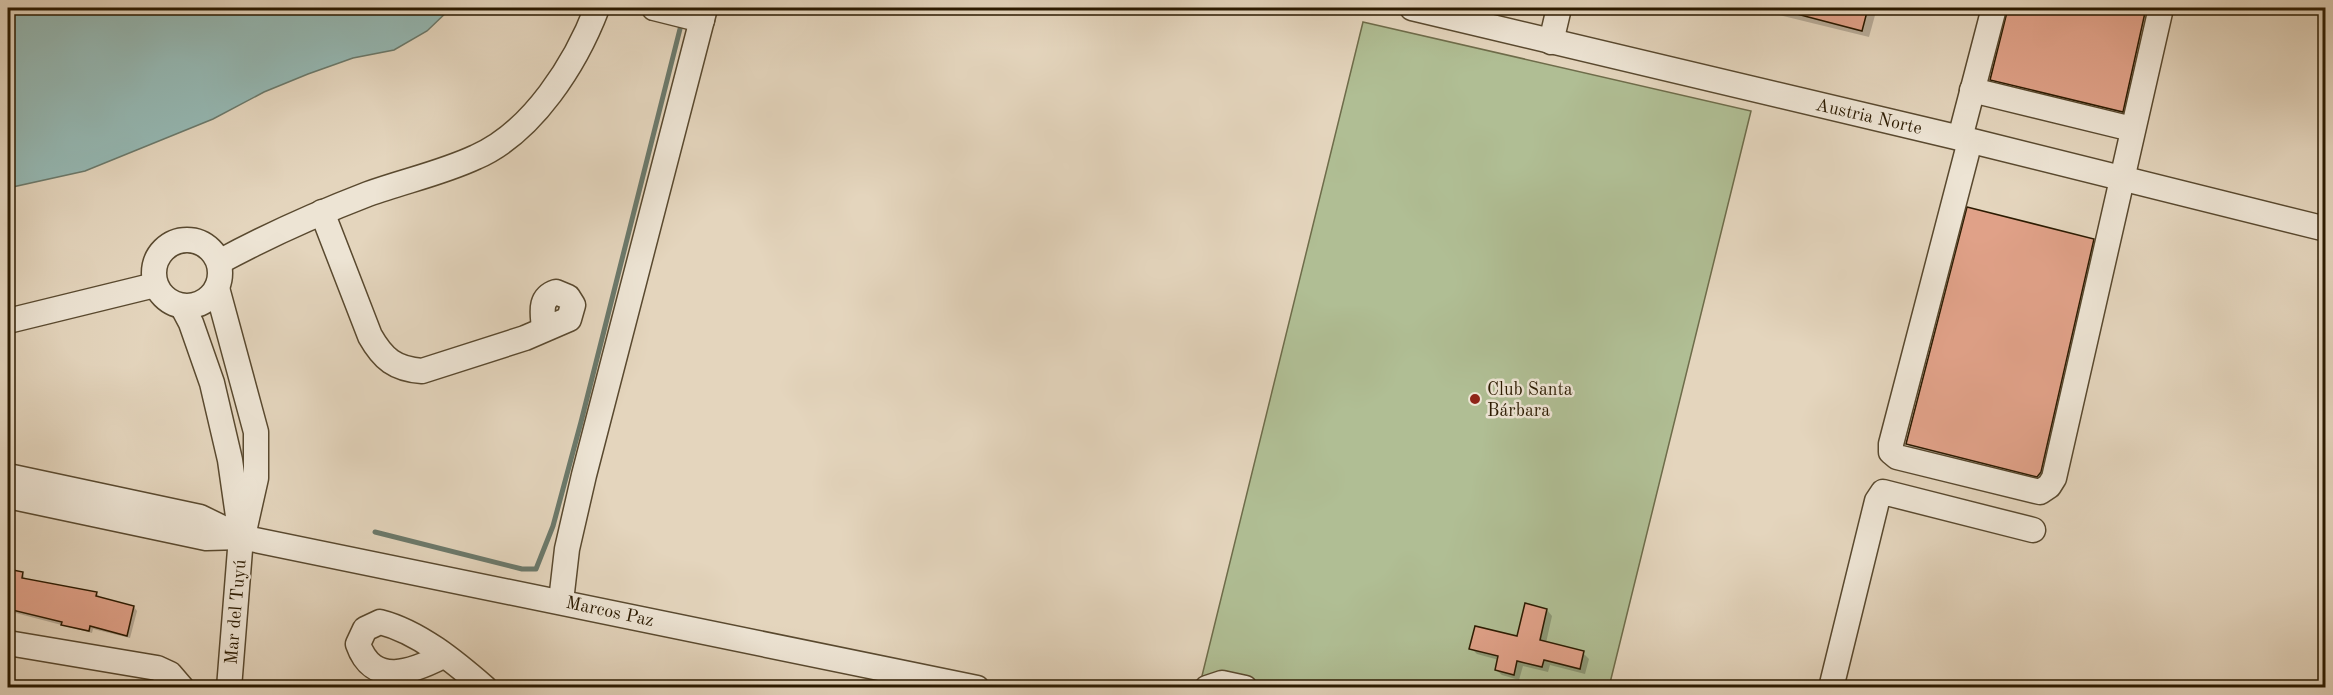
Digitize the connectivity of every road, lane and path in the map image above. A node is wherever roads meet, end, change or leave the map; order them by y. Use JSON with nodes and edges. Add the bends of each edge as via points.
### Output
{"nodes":[{"id":1,"x":597,"y":8,"type":"edge"},
{"id":2,"x":1412,"y":8,"type":"edge"},
{"id":3,"x":1559,"y":8,"type":"edge"},
{"id":4,"x":1994,"y":8,"type":"edge"},
{"id":5,"x":2161,"y":8,"type":"edge"},
{"id":6,"x":685,"y":13,"type":"edge"},
{"id":7,"x":1551,"y":42,"type":"junction"},
{"id":8,"x":1972,"y":90,"type":"junction"},
{"id":9,"x":2132,"y":129,"type":"junction"},
{"id":10,"x":1965,"y":139,"type":"junction"},
{"id":11,"x":2122,"y":178,"type":"junction"},
{"id":12,"x":322,"y":212,"type":"junction"},
{"id":13,"x":2325,"y":229,"type":"edge"},
{"id":14,"x":219,"y":262,"type":"junction"},
{"id":15,"x":155,"y":285,"type":"junction"},
{"id":16,"x":217,"y":288,"type":"junction"},
{"id":17,"x":182,"y":306,"type":"junction"},
{"id":18,"x":8,"y":321,"type":"edge"},
{"id":19,"x":544,"y":329,"type":"dead end"},
{"id":20,"x":8,"y":476,"type":"edge"},
{"id":21,"x":8,"y":496,"type":"edge"},
{"id":22,"x":2033,"y":530,"type":"dead end"},
{"id":23,"x":241,"y":537,"type":"junction"},
{"id":24,"x":561,"y":600,"type":"junction"},
{"id":25,"x":8,"y":643,"type":"edge"},
{"id":26,"x":443,"y":656,"type":"dead end"},
{"id":27,"x":182,"y":687,"type":"edge"},
{"id":28,"x":229,"y":687,"type":"edge"},
{"id":29,"x":484,"y":687,"type":"edge"},
{"id":30,"x":977,"y":687,"type":"edge"},
{"id":31,"x":1207,"y":687,"type":"edge"},
{"id":32,"x":1245,"y":687,"type":"edge"},
{"id":33,"x":1831,"y":687,"type":"edge"}],
"edges":[{"from":1,"to":12,"type":"street","via":[[569,66],[532,114],[505,139],[478,157]]},
{"from":2,"to":7,"type":"street","name":"Austria Norte"},
{"from":3,"to":7,"type":"street"},
{"from":4,"to":8,"type":"street"},
{"from":5,"to":9,"type":"street"},
{"from":6,"to":24,"type":"street","via":[[567,549]]},
{"from":7,"to":10,"type":"street","name":"Austria Norte"},
{"from":8,"to":9,"type":"street"},
{"from":8,"to":10,"type":"street"},
{"from":9,"to":11,"type":"street"},
{"from":10,"to":11,"type":"street","name":"Austria Norte"},
{"from":10,"to":11,"type":"street","via":[[1891,444],[1891,452],[1908,460],[2040,492],[2049,486],[2054,478]]},
{"from":11,"to":13,"type":"street","name":"Austria Norte"},
{"from":12,"to":14,"type":"street"},
{"from":12,"to":19,"type":"street","via":[[370,336],[379,353],[392,364],[422,371]]},
{"from":14,"to":15,"type":"street","via":[[197,241],[176,241],[159,254],[153,274]]},
{"from":14,"to":16,"type":"street"},
{"from":15,"to":17,"type":"street","via":[[166,299]]},
{"from":15,"to":18,"type":"street"},
{"from":16,"to":17,"type":"street","via":[[202,303]]},
{"from":16,"to":23,"type":"street","via":[[252,412],[257,463],[252,504]]},
{"from":17,"to":23,"type":"street","via":[[212,383],[230,460]]},
{"from":20,"to":23,"type":"street","via":[[200,517]]},
{"from":21,"to":23,"type":"street","via":[[206,538]]},
{"from":22,"to":33,"type":"street","via":[[1883,492],[1877,501]]},
{"from":23,"to":24,"type":"street","name":"Marcos Paz"},
{"from":23,"to":28,"type":"street","name":"Mar del Tuyú"},
{"from":24,"to":30,"type":"street","name":"Marcos Paz"},
{"from":25,"to":27,"type":"street","via":[[157,668],[170,674]]},
{"from":26,"to":29,"type":"street"},
{"from":31,"to":32,"type":"street","via":[[1222,683]]}]}
